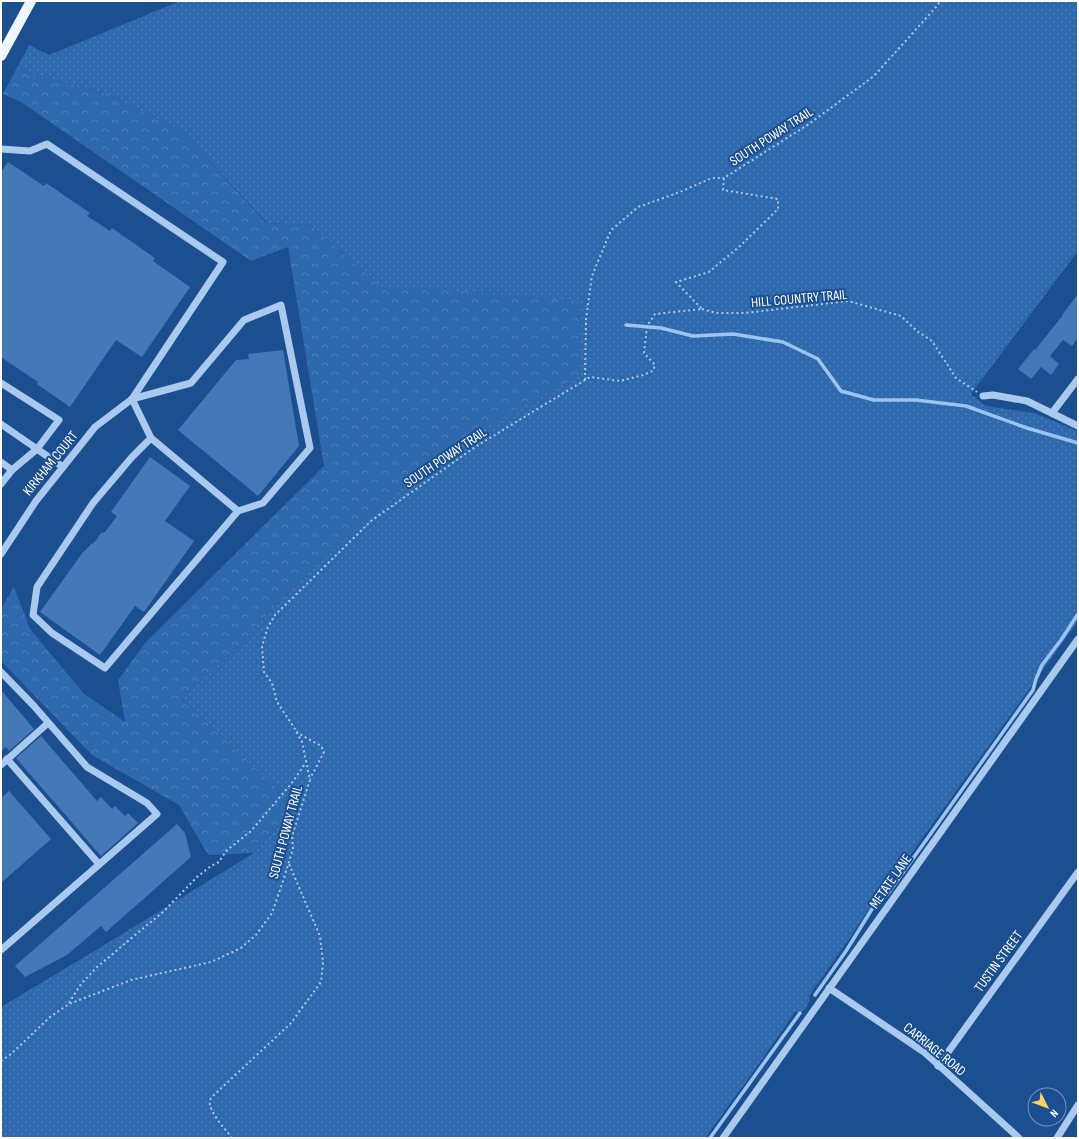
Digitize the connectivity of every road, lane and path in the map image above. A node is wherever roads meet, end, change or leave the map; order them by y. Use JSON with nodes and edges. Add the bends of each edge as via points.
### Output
{"nodes":[{"id":1,"x":31,"y":1,"type":"edge"},
{"id":2,"x":940,"y":1,"type":"edge"},
{"id":3,"x":1,"y":56,"type":"edge"},
{"id":4,"x":1,"y":148,"type":"edge"},
{"id":5,"x":724,"y":178,"type":"junction"},
{"id":6,"x":702,"y":309,"type":"junction"},
{"id":7,"x":1078,"y":379,"type":"edge"},
{"id":8,"x":585,"y":380,"type":"junction"},
{"id":9,"x":1,"y":383,"type":"edge"},
{"id":10,"x":982,"y":396,"type":"joint"},
{"id":11,"x":132,"y":399,"type":"junction"},
{"id":12,"x":1052,"y":413,"type":"junction"},
{"id":13,"x":1,"y":424,"type":"edge"},
{"id":14,"x":1078,"y":426,"type":"edge"},
{"id":15,"x":151,"y":438,"type":"junction"},
{"id":16,"x":37,"y":449,"type":"junction"},
{"id":17,"x":1,"y":462,"type":"edge"},
{"id":18,"x":63,"y":467,"type":"junction"},
{"id":19,"x":12,"y":470,"type":"junction"},
{"id":20,"x":1,"y":484,"type":"edge"},
{"id":21,"x":238,"y":511,"type":"junction"},
{"id":22,"x":1,"y":554,"type":"edge"},
{"id":23,"x":1078,"y":639,"type":"edge"},
{"id":24,"x":1,"y":672,"type":"edge"},
{"id":25,"x":48,"y":723,"type":"junction"},
{"id":26,"x":296,"y":732,"type":"junction"},
{"id":27,"x":7,"y":759,"type":"junction"},
{"id":28,"x":306,"y":763,"type":"junction"},
{"id":29,"x":1,"y":765,"type":"edge"},
{"id":30,"x":310,"y":780,"type":"junction"},
{"id":31,"x":289,"y":863,"type":"junction"},
{"id":32,"x":100,"y":864,"type":"junction"},
{"id":33,"x":1078,"y":872,"type":"edge"},
{"id":34,"x":1,"y":950,"type":"edge"},
{"id":35,"x":829,"y":988,"type":"junction"},
{"id":36,"x":68,"y":1004,"type":"junction"},
{"id":37,"x":1,"y":1061,"type":"edge"},
{"id":38,"x":938,"y":1066,"type":"junction"},
{"id":39,"x":1078,"y":1105,"type":"edge"},
{"id":40,"x":232,"y":1138,"type":"edge"},
{"id":41,"x":723,"y":1138,"type":"edge"},
{"id":42,"x":1019,"y":1138,"type":"edge"},
{"id":43,"x":1057,"y":1138,"type":"edge"}],
"edges":[{"from":1,"to":3,"type":"main road"},
{"from":2,"to":5,"type":"path","name":"SOUTH POWAY TRAIL","via":[[874,76],[809,124]]},
{"from":4,"to":11,"type":"street","via":[[30,151],[47,144],[223,262]]},
{"from":5,"to":6,"type":"path","name":"SOUTH POWAY TRAIL","via":[[723,190],[778,199],[778,209],[709,272],[676,282]]},
{"from":5,"to":8,"type":"path","via":[[712,178],[638,207],[612,230],[592,276],[586,319]]},
{"from":6,"to":8,"type":"path","name":"SOUTH POWAY TRAIL","via":[[655,314],[647,326],[644,353],[656,365],[653,371],[620,381],[590,377]]},
{"from":6,"to":10,"type":"path","name":"HILL COUNTRY TRAIL","via":[[716,313],[744,313],[848,301],[901,316],[932,341],[956,378]]},
{"from":7,"to":12,"type":"street"},
{"from":8,"to":26,"type":"path","name":"SOUTH POWAY TRAIL","via":[[475,447],[371,521],[276,615],[268,626],[262,646],[264,672],[272,682],[277,702]]},
{"from":9,"to":16,"type":"street","via":[[58,420]]},
{"from":10,"to":12,"type":"street","via":[[993,395],[1027,401]]},
{"from":11,"to":15,"type":"street"},
{"from":11,"to":18,"type":"street","name":"KIRKHAM COURT","via":[[95,427]]},
{"from":11,"to":21,"type":"street","via":[[191,384],[244,320],[281,305],[310,448],[263,503]]},
{"from":12,"to":14,"type":"street"},
{"from":13,"to":16,"type":"street"},
{"from":15,"to":21,"type":"street"},
{"from":15,"to":21,"type":"street","via":[[93,503],[37,587],[33,615],[52,633],[104,668]]},
{"from":16,"to":18,"type":"street"},
{"from":16,"to":19,"type":"street"},
{"from":17,"to":19,"type":"street"},
{"from":18,"to":22,"type":"street","name":"KIRKHAM COURT","via":[[36,501]]},
{"from":19,"to":20,"type":"street"},
{"from":23,"to":35,"type":"street","name":"METATE LANE"},
{"from":24,"to":25,"type":"street"},
{"from":25,"to":27,"type":"street"},
{"from":25,"to":32,"type":"street","via":[[87,767],[147,803],[157,814]]},
{"from":26,"to":28,"type":"path","name":"SOUTH POWAY TRAIL","via":[[302,742]]},
{"from":26,"to":30,"type":"path","via":[[321,746],[324,752]]},
{"from":27,"to":29,"type":"street"},
{"from":27,"to":32,"type":"street"},
{"from":28,"to":30,"type":"path","name":"SOUTH POWAY TRAIL"},
{"from":28,"to":36,"type":"path","via":[[250,831],[164,911],[97,967],[81,984]]},
{"from":30,"to":31,"type":"path","name":"SOUTH POWAY TRAIL","via":[[292,836],[293,849]]},
{"from":31,"to":36,"type":"path","name":"SOUTH POWAY TRAIL","via":[[272,913],[256,935],[241,948],[210,962],[131,980]]},
{"from":31,"to":40,"type":"path","via":[[320,936],[323,962],[321,982],[291,1023],[210,1100],[210,1108]]},
{"from":32,"to":34,"type":"street"},
{"from":33,"to":38,"type":"street","name":"TUSTIN STREET"},
{"from":35,"to":38,"type":"street","name":"CARRIAGE ROAD","via":[[924,1052]]},
{"from":35,"to":41,"type":"street","name":"METATE LANE"},
{"from":36,"to":37,"type":"path","name":"SOUTH POWAY TRAIL"},
{"from":38,"to":42,"type":"street","name":"CARRIAGE ROAD"},
{"from":39,"to":43,"type":"street"}]}
